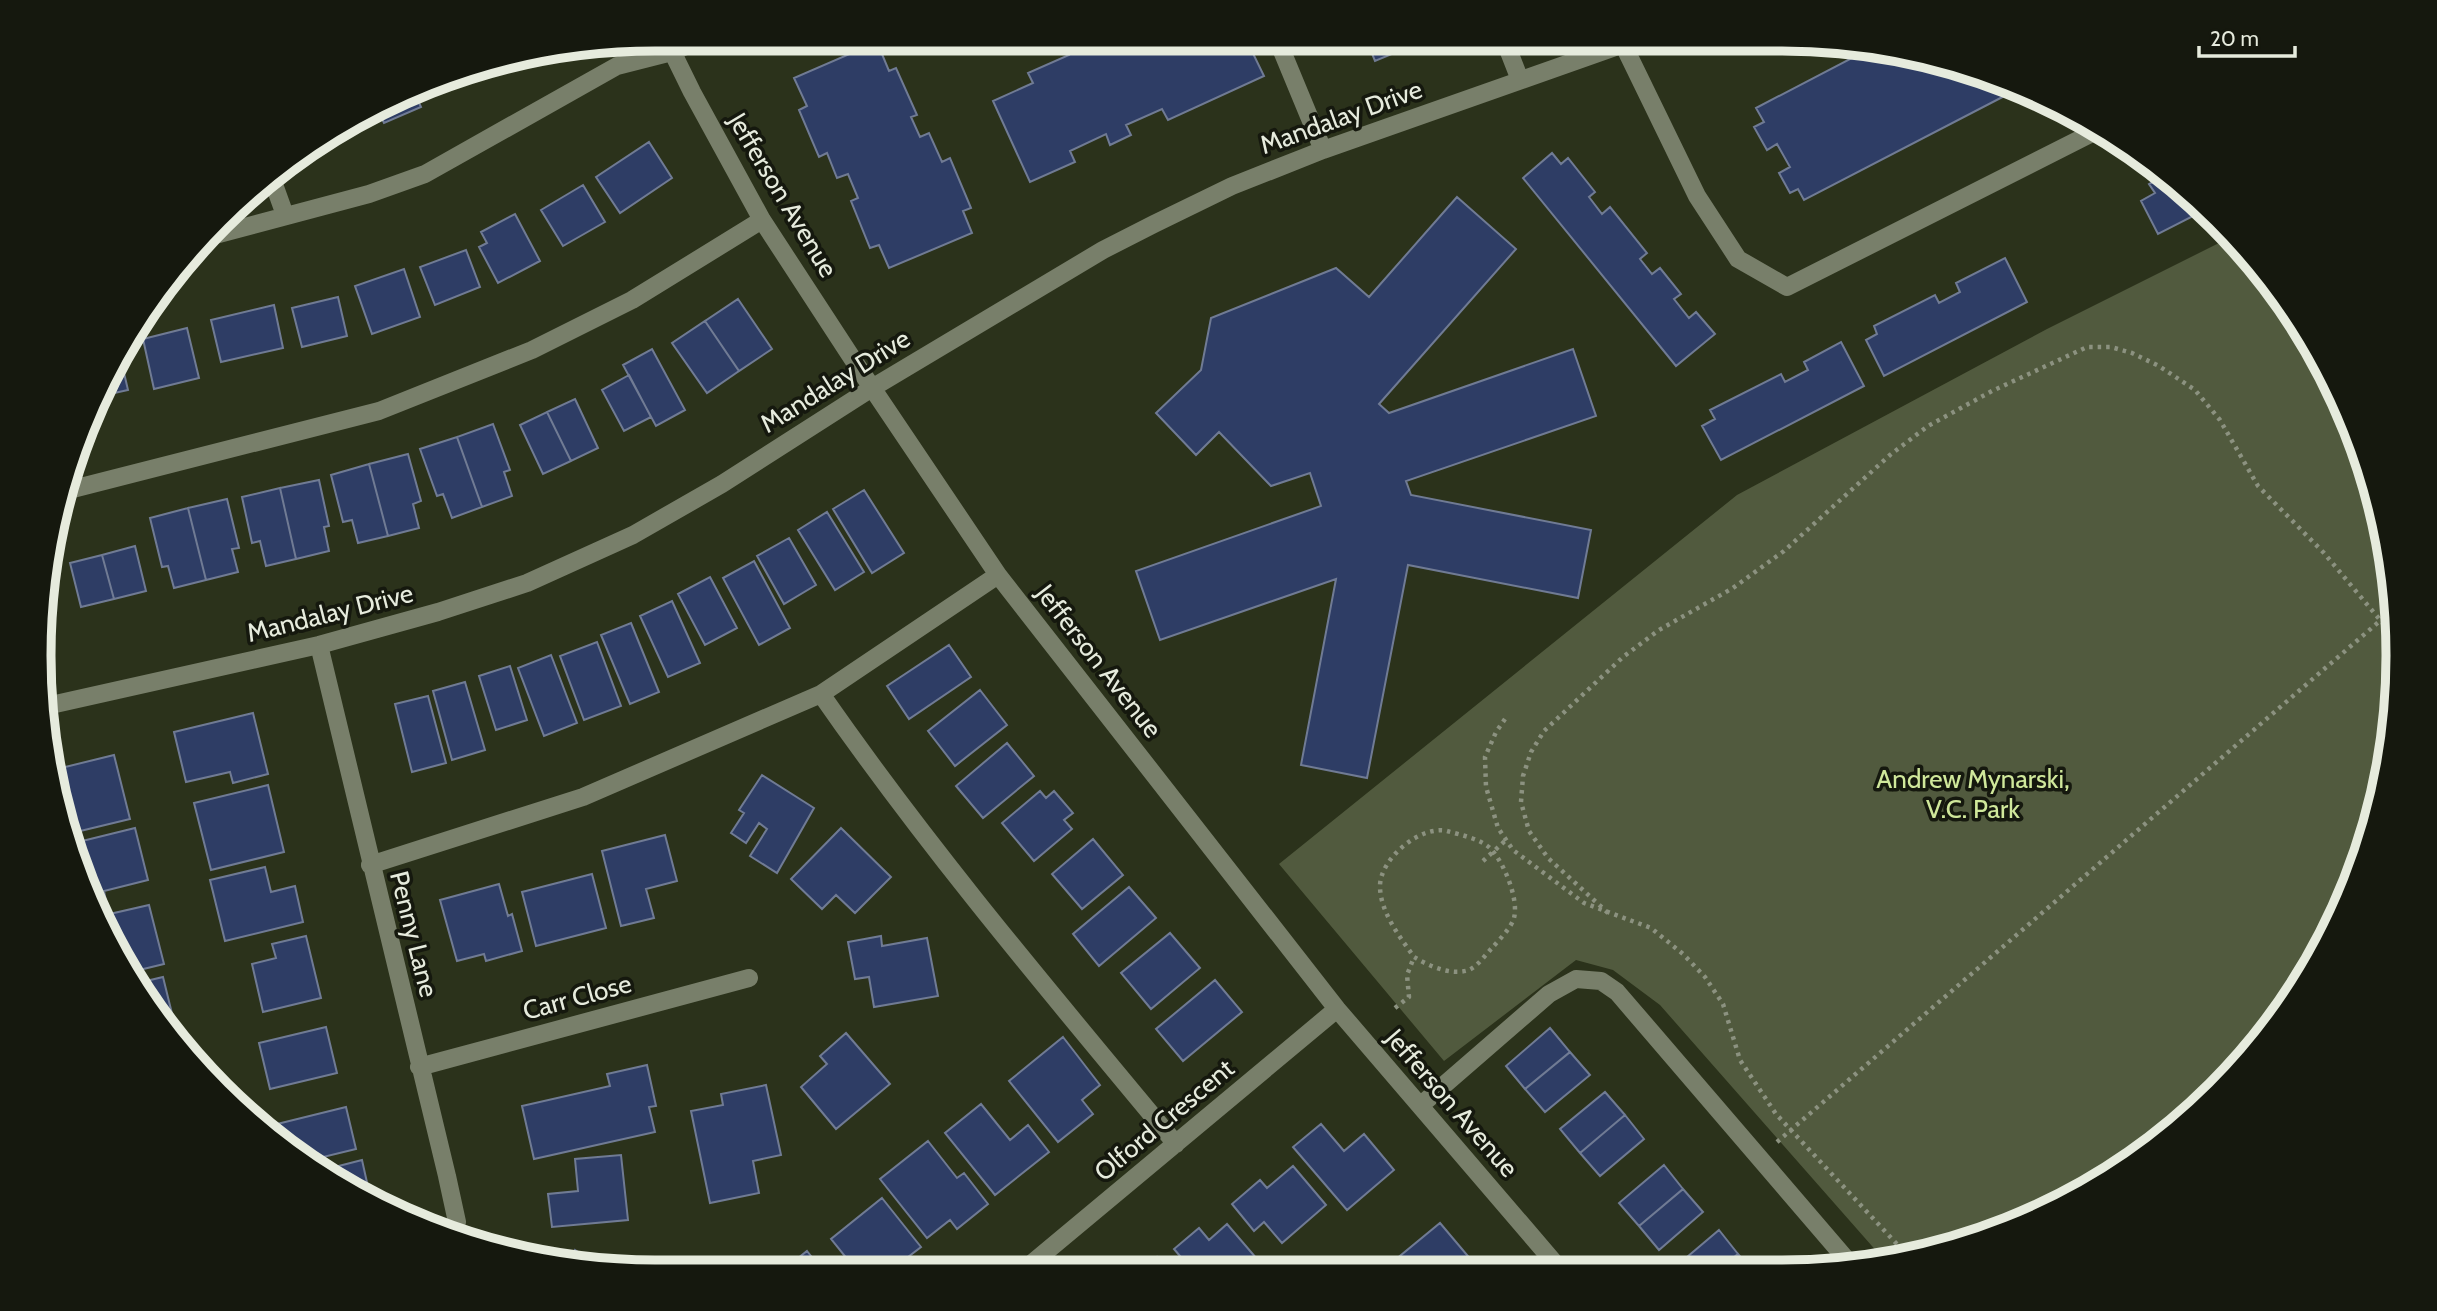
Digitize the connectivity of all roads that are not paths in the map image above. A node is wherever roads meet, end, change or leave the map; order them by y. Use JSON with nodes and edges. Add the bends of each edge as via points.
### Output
{"nodes":[{"id":1,"x":654,"y":51,"type":"edge"},
{"id":2,"x":672,"y":51,"type":"edge"},
{"id":3,"x":1282,"y":51,"type":"edge"},
{"id":4,"x":1509,"y":51,"type":"edge"},
{"id":5,"x":1603,"y":51,"type":"edge"},
{"id":6,"x":1633,"y":51,"type":"edge"},
{"id":7,"x":1520,"y":80,"type":"junction"},
{"id":8,"x":2088,"y":135,"type":"edge"},
{"id":9,"x":1323,"y":150,"type":"junction"},
{"id":10,"x":275,"y":186,"type":"edge"},
{"id":11,"x":285,"y":215,"type":"junction"},
{"id":12,"x":762,"y":220,"type":"junction"},
{"id":13,"x":224,"y":232,"type":"edge"},
{"id":14,"x":872,"y":388,"type":"junction"},
{"id":15,"x":74,"y":489,"type":"edge"},
{"id":16,"x":999,"y":575,"type":"junction"},
{"id":17,"x":319,"y":645,"type":"junction"},
{"id":18,"x":821,"y":694,"type":"junction"},
{"id":19,"x":53,"y":705,"type":"edge"},
{"id":20,"x":370,"y":865,"type":"junction"},
{"id":21,"x":749,"y":978,"type":"dead end"},
{"id":22,"x":1337,"y":1009,"type":"junction"},
{"id":23,"x":419,"y":1067,"type":"junction"},
{"id":24,"x":1421,"y":1105,"type":"junction"},
{"id":25,"x":1176,"y":1144,"type":"junction"},
{"id":26,"x":455,"y":1226,"type":"edge"},
{"id":27,"x":1844,"y":1257,"type":"edge"},
{"id":28,"x":1036,"y":1260,"type":"edge"},
{"id":29,"x":1552,"y":1260,"type":"edge"}],
"edges":[{"from":1,"to":11,"type":"street","via":[[617,66],[425,174]]},
{"from":2,"to":12,"type":"street","name":"Jefferson Avenue"},
{"from":3,"to":9,"type":"street"},
{"from":4,"to":7,"type":"street"},
{"from":5,"to":7,"type":"street","name":"Mandalay Drive"},
{"from":6,"to":8,"type":"street","via":[[1697,196],[1738,259],[1787,287]]},
{"from":7,"to":9,"type":"street","name":"Mandalay Drive"},
{"from":9,"to":14,"type":"street","name":"Mandalay Drive","via":[[1232,186],[1103,250]]},
{"from":10,"to":11,"type":"street"},
{"from":11,"to":13,"type":"street"},
{"from":12,"to":14,"type":"street","name":"Jefferson Avenue"},
{"from":12,"to":15,"type":"street","via":[[632,300],[532,350],[379,411]]},
{"from":14,"to":16,"type":"street","name":"Jefferson Avenue"},
{"from":14,"to":17,"type":"street","name":"Mandalay Drive","via":[[633,535],[527,583]]},
{"from":16,"to":18,"type":"street"},
{"from":16,"to":22,"type":"street","name":"Jefferson Avenue"},
{"from":17,"to":19,"type":"street","name":"Mandalay Drive"},
{"from":17,"to":20,"type":"street","name":"Penny Lane"},
{"from":18,"to":20,"type":"street","via":[[583,797]]},
{"from":18,"to":25,"type":"street","via":[[1034,974]]},
{"from":20,"to":23,"type":"street","name":"Penny Lane"},
{"from":21,"to":23,"type":"street","name":"Carr Close"},
{"from":22,"to":24,"type":"street","name":"Jefferson Avenue"},
{"from":22,"to":25,"type":"street","name":"Olford Crescent"},
{"from":23,"to":26,"type":"street","name":"Penny Lane"},
{"from":24,"to":27,"type":"street","via":[[1549,994],[1576,979],[1601,981],[1617,992]]},
{"from":24,"to":29,"type":"street","name":"Jefferson Avenue"},
{"from":25,"to":28,"type":"street","name":"Olford Crescent"}]}
